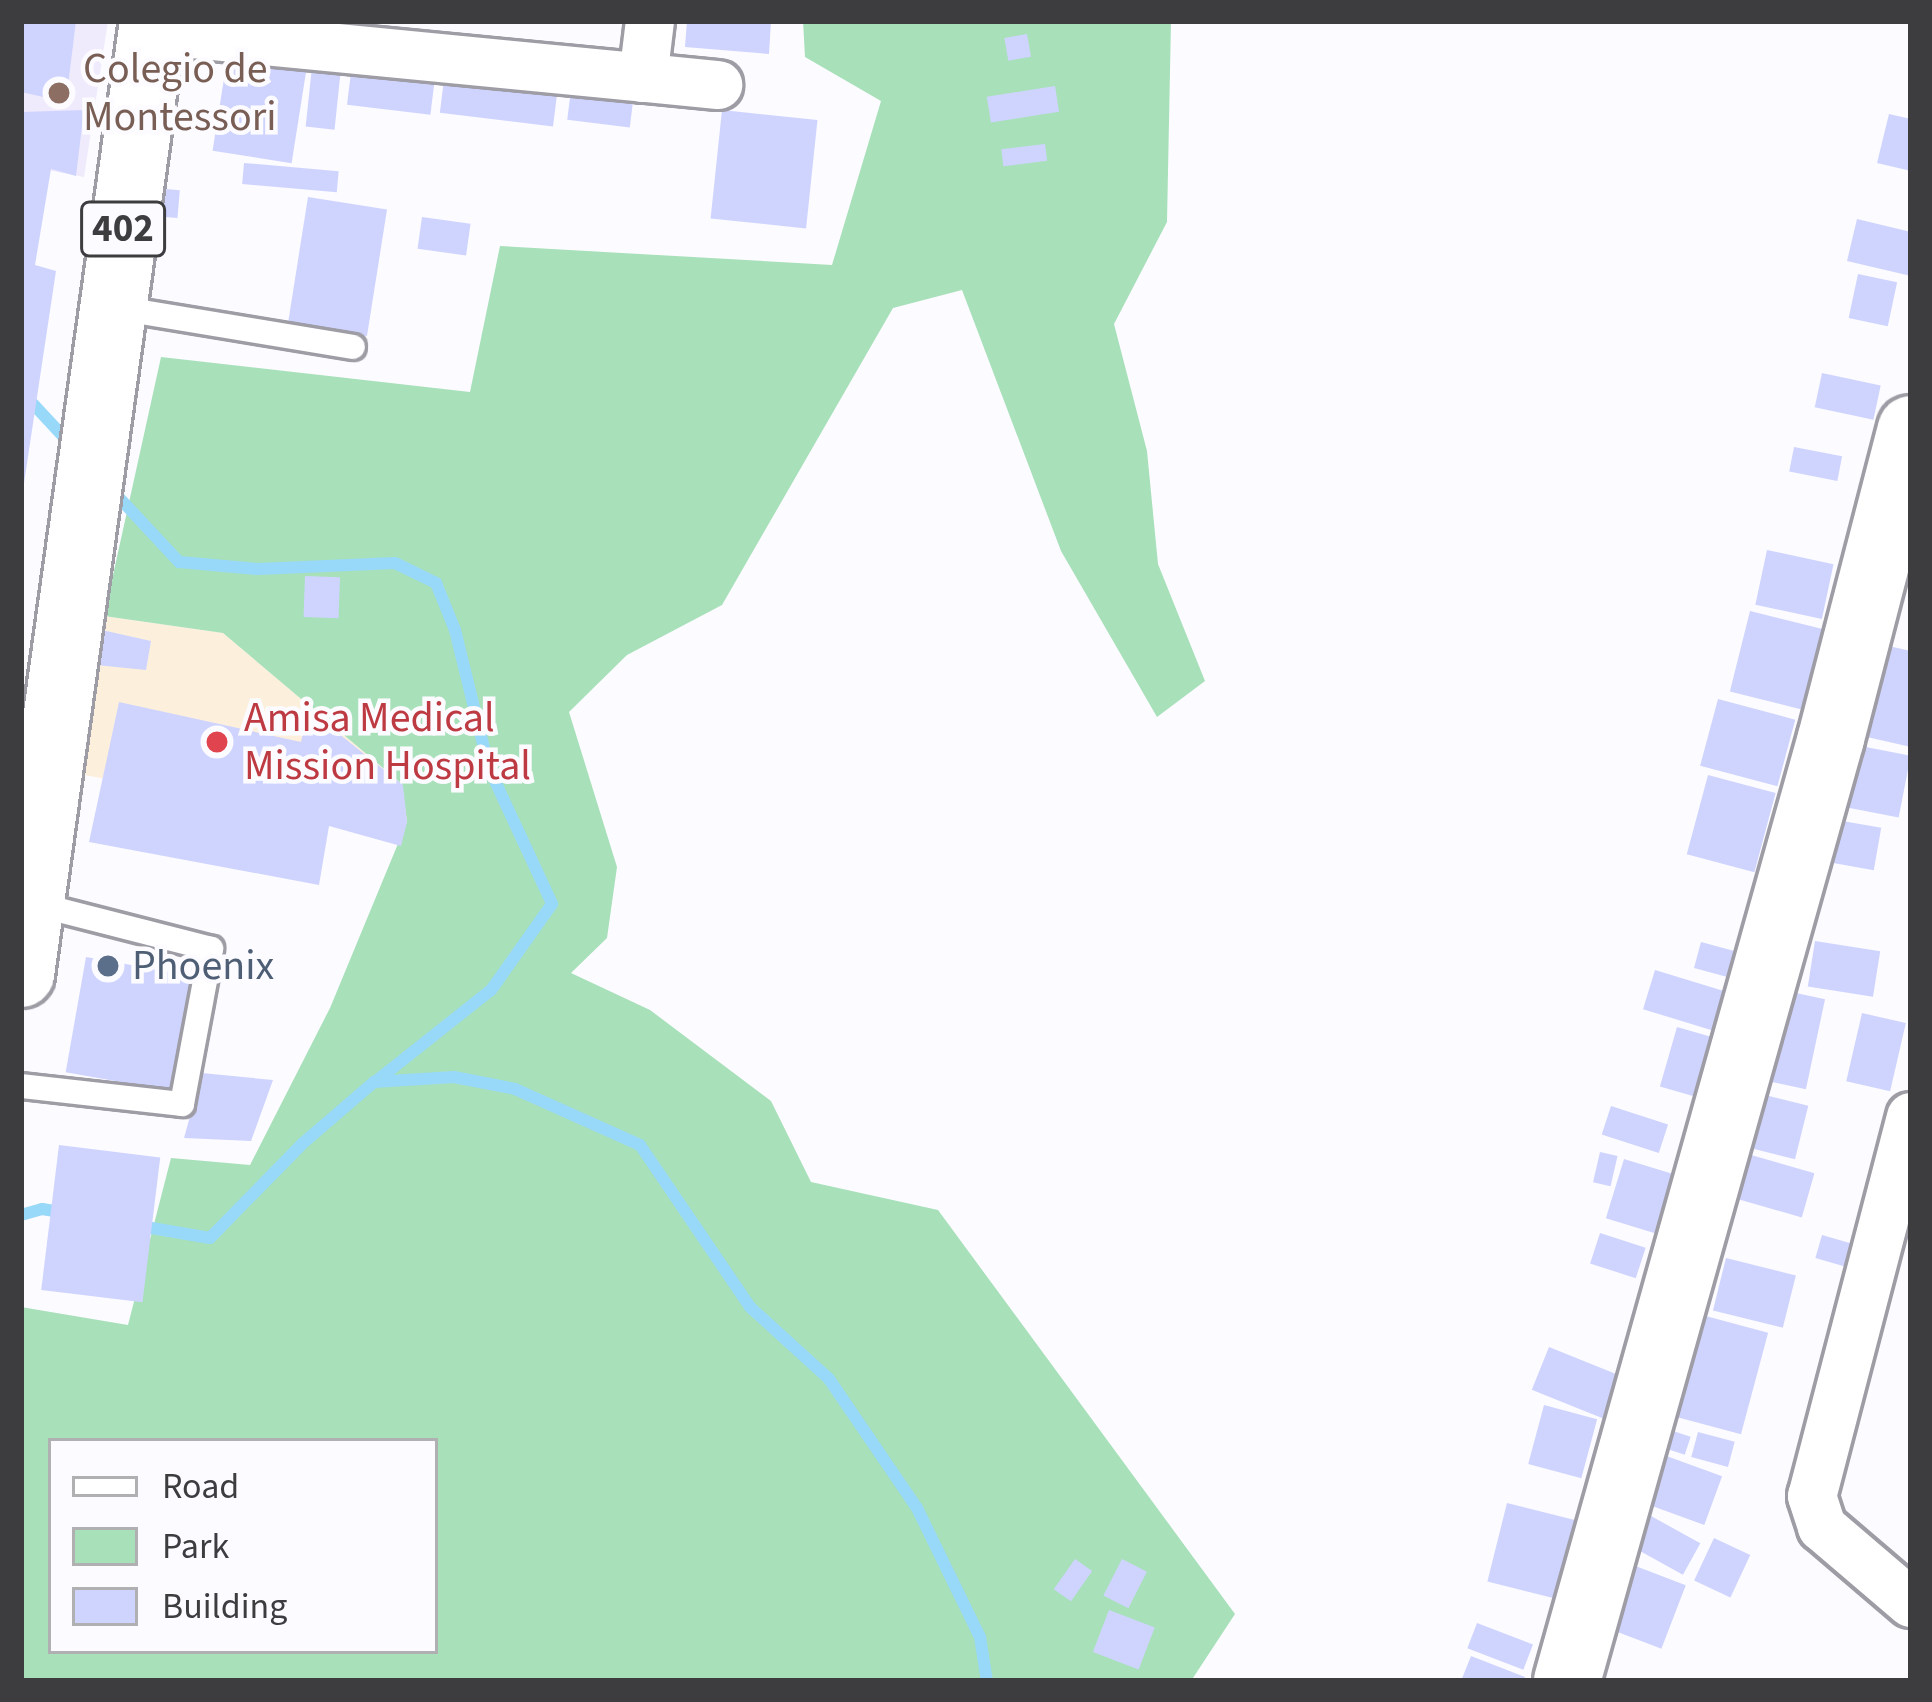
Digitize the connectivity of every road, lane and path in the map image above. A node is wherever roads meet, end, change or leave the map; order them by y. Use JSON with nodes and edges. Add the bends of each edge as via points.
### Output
{"nodes":[{"id":1,"x":650,"y":21,"type":"edge"},
{"id":2,"x":152,"y":26,"type":"edge"},
{"id":3,"x":643,"y":78,"type":"junction"},
{"id":4,"x":718,"y":85,"type":"dead end"},
{"id":5,"x":111,"y":307,"type":"junction"},
{"id":6,"x":352,"y":346,"type":"dead end"},
{"id":7,"x":1911,"y":429,"type":"edge"},
{"id":8,"x":30,"y":902,"type":"junction"},
{"id":9,"x":21,"y":974,"type":"edge"},
{"id":10,"x":21,"y":1087,"type":"edge"},
{"id":11,"x":1911,"y":1117,"type":"edge"},
{"id":12,"x":1911,"y":1603,"type":"edge"},
{"id":13,"x":1567,"y":1681,"type":"edge"}],
"edges":[{"from":1,"to":3,"type":"street"},
{"from":2,"to":3,"type":"street"},
{"from":2,"to":5,"type":"street","number":"402"},
{"from":3,"to":4,"type":"street"},
{"from":5,"to":6,"type":"lane"},
{"from":5,"to":8,"type":"street","number":"402"},
{"from":7,"to":13,"type":"street"},
{"from":8,"to":9,"type":"street","number":"402"},
{"from":8,"to":10,"type":"lane","via":[[211,949],[182,1104]]},
{"from":11,"to":12,"type":"street","via":[[1812,1496],[1822,1527]]}]}
